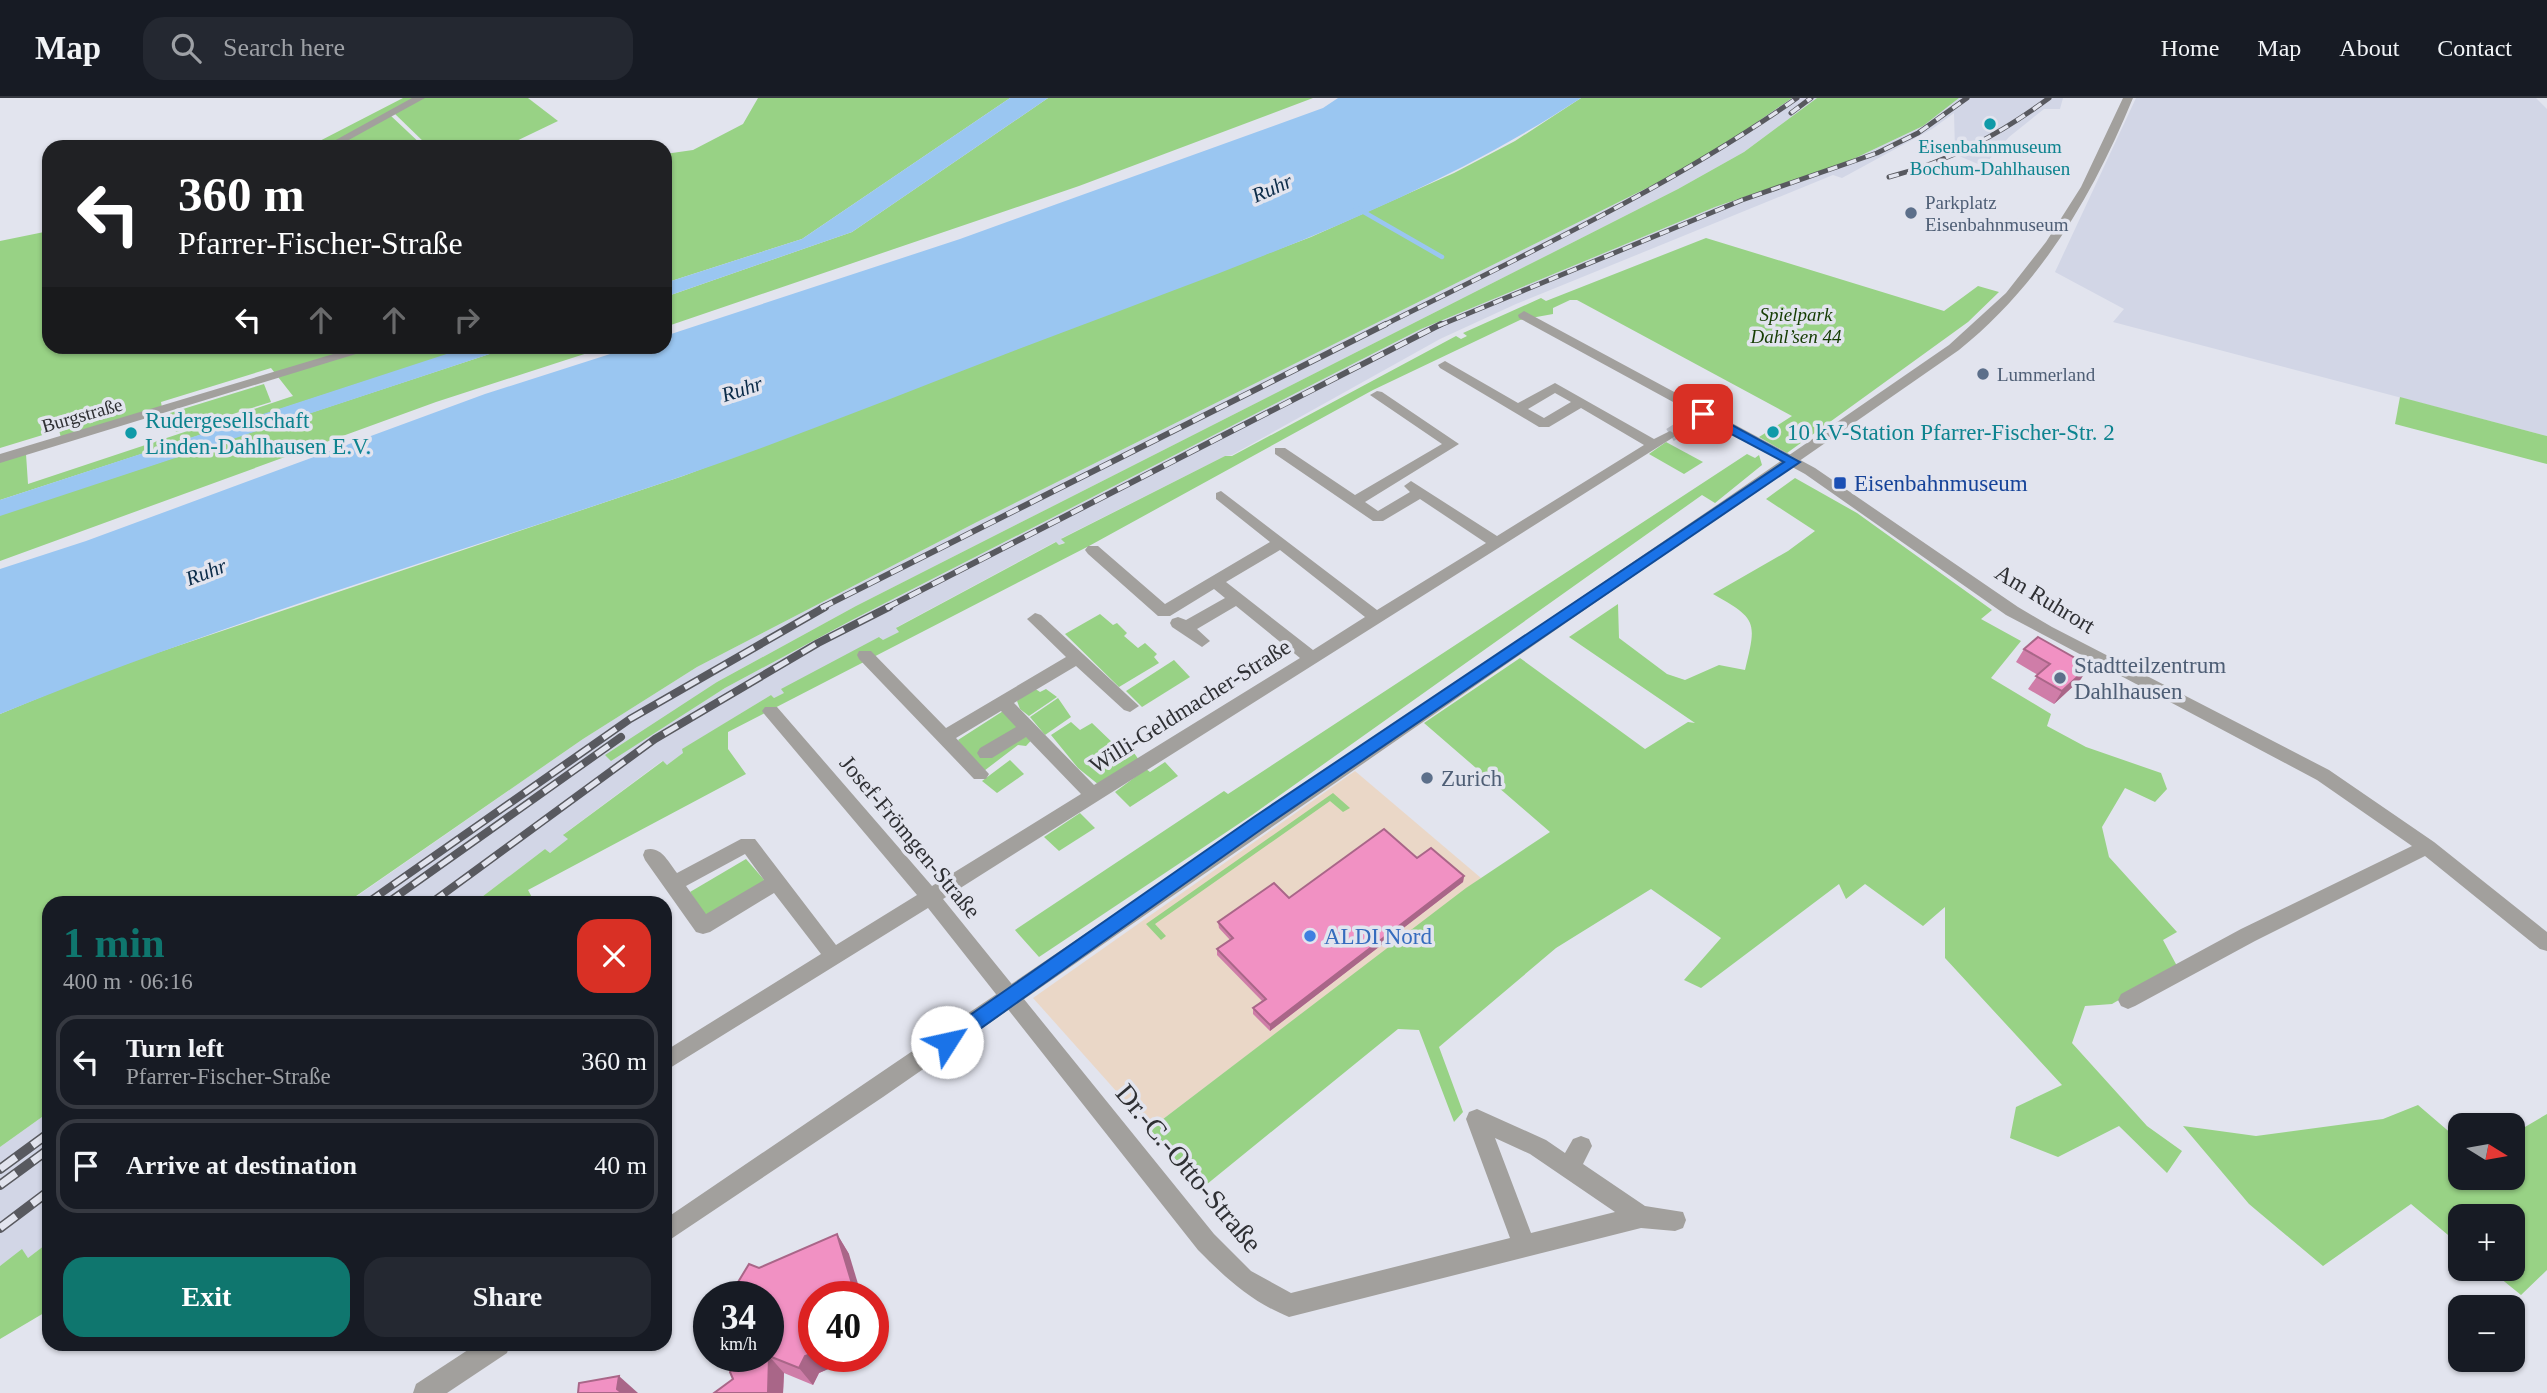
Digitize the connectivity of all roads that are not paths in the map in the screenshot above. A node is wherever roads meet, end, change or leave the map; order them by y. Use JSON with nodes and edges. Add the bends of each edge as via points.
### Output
{"nodes":[{"id":1,"x":420,"y":98,"type":"edge"},
{"id":2,"x":2128,"y":98,"type":"edge"},
{"id":3,"x":341,"y":140,"type":"edge"},
{"id":4,"x":1524,"y":315,"type":"dead end"},
{"id":5,"x":349,"y":354,"type":"edge"},
{"id":6,"x":1445,"y":365,"type":"dead end"},
{"id":7,"x":1377,"y":395,"type":"dead end"},
{"id":8,"x":1581,"y":402,"type":"junction"},
{"id":9,"x":1518,"y":409,"type":"junction"},
{"id":10,"x":1670,"y":435,"type":"tunnel mouth"},
{"id":11,"x":1654,"y":445,"type":"junction"},
{"id":12,"x":1280,"y":451,"type":"dead end"},
{"id":13,"x":0,"y":459,"type":"edge"},
{"id":14,"x":1793,"y":462,"type":"junction"},
{"id":15,"x":1398,"y":477,"type":"junction"},
{"id":16,"x":1420,"y":492,"type":"junction"},
{"id":17,"x":1221,"y":496,"type":"dead end"},
{"id":18,"x":1355,"y":502,"type":"junction"},
{"id":19,"x":1496,"y":542,"type":"junction"},
{"id":20,"x":1280,"y":543,"type":"junction"},
{"id":21,"x":1093,"y":550,"type":"dead end"},
{"id":22,"x":1214,"y":581,"type":"junction"},
{"id":23,"x":1237,"y":598,"type":"junction"},
{"id":24,"x":1164,"y":612,"type":"junction"},
{"id":25,"x":1377,"y":618,"type":"junction"},
{"id":26,"x":1035,"y":620,"type":"dead end"},
{"id":27,"x":1185,"y":628,"type":"junction"},
{"id":28,"x":1202,"y":641,"type":"dead end"},
{"id":29,"x":865,"y":655,"type":"dead end"},
{"id":30,"x":1076,"y":658,"type":"junction"},
{"id":31,"x":1312,"y":658,"type":"junction"},
{"id":32,"x":1003,"y":702,"type":"junction"},
{"id":33,"x":1130,"y":706,"type":"dead end"},
{"id":34,"x":771,"y":711,"type":"dead end"},
{"id":35,"x":1028,"y":728,"type":"junction"},
{"id":36,"x":944,"y":737,"type":"junction"},
{"id":37,"x":986,"y":752,"type":"dead end"},
{"id":38,"x":980,"y":774,"type":"dead end"},
{"id":39,"x":1093,"y":795,"type":"junction"},
{"id":40,"x":2427,"y":847,"type":"junction"},
{"id":41,"x":652,"y":855,"type":"dead end"},
{"id":42,"x":776,"y":882,"type":"junction"},
{"id":43,"x":674,"y":883,"type":"junction"},
{"id":44,"x":930,"y":897,"type":"junction"},
{"id":45,"x":2547,"y":943,"type":"edge"},
{"id":46,"x":834,"y":957,"type":"junction"},
{"id":47,"x":1010,"y":997,"type":"junction"},
{"id":48,"x":2128,"y":1000,"type":"dead end"},
{"id":49,"x":672,"y":1058,"type":"edge"},
{"id":50,"x":1581,"y":1146,"type":"dead end"},
{"id":51,"x":1569,"y":1167,"type":"junction"},
{"id":52,"x":1641,"y":1217,"type":"junction"},
{"id":53,"x":1675,"y":1220,"type":"dead end"},
{"id":54,"x":672,"y":1228,"type":"edge"},
{"id":55,"x":1524,"y":1245,"type":"junction"},
{"id":56,"x":488,"y":1351,"type":"edge"},
{"id":57,"x":425,"y":1393,"type":"edge"}],
"edges":[{"from":1,"to":3,"type":"street"},
{"from":2,"to":14,"type":"street","via":[[2110,142],[2060,230],[1988,319]]},
{"from":4,"to":14,"type":"street","name":"Am Ruhrort","via":[[1697,418]]},
{"from":5,"to":13,"type":"street","name":"Burgstraße"},
{"from":6,"to":9,"type":"street"},
{"from":7,"to":15,"type":"street","via":[[1452,444]]},
{"from":8,"to":9,"type":"street","via":[[1555,387]]},
{"from":8,"to":9,"type":"street","via":[[1544,424]]},
{"from":8,"to":11,"type":"street"},
{"from":10,"to":11,"type":"street","name":"Willi-Geldmacher-Straße"},
{"from":11,"to":19,"type":"street","name":"Willi-Geldmacher-Straße"},
{"from":12,"to":18,"type":"street"},
{"from":14,"to":40,"type":"street","name":"Am Ruhrort","via":[[2012,611],[2323,775]]},
{"from":14,"to":47,"type":"street","via":[[1271,814]]},
{"from":15,"to":16,"type":"street"},
{"from":15,"to":18,"type":"street"},
{"from":16,"to":18,"type":"street","via":[[1378,518]]},
{"from":16,"to":19,"type":"street"},
{"from":17,"to":20,"type":"street"},
{"from":19,"to":25,"type":"street","name":"Willi-Geldmacher-Straße"},
{"from":20,"to":22,"type":"street"},
{"from":20,"to":25,"type":"street"},
{"from":21,"to":24,"type":"street"},
{"from":22,"to":23,"type":"street","name":"Willi-Geldmacher-Straße"},
{"from":22,"to":24,"type":"street"},
{"from":23,"to":27,"type":"street"},
{"from":23,"to":31,"type":"street","name":"Willi-Geldmacher-Straße"},
{"from":24,"to":27,"type":"street"},
{"from":25,"to":31,"type":"street","name":"Willi-Geldmacher-Straße"},
{"from":26,"to":30,"type":"street","name":"Willi-Geldmacher-Straße"},
{"from":27,"to":28,"type":"street"},
{"from":29,"to":36,"type":"street"},
{"from":30,"to":32,"type":"street"},
{"from":30,"to":33,"type":"street","name":"Willi-Geldmacher-Straße"},
{"from":31,"to":39,"type":"street","name":"Willi-Geldmacher-Straße"},
{"from":32,"to":35,"type":"street","name":"Willi-Geldmacher-Straße"},
{"from":32,"to":36,"type":"street"},
{"from":34,"to":44,"type":"street","name":"Josef-Frömgen-Straße"},
{"from":35,"to":37,"type":"street"},
{"from":35,"to":39,"type":"street","name":"Willi-Geldmacher-Straße"},
{"from":36,"to":38,"type":"street"},
{"from":39,"to":44,"type":"street","name":"Willi-Geldmacher-Straße"},
{"from":40,"to":45,"type":"street","name":"Am Ruhrort"},
{"from":40,"to":48,"type":"street","via":[[2248,934]]},
{"from":41,"to":43,"type":"street"},
{"from":42,"to":43,"type":"street","via":[[748,844]]},
{"from":42,"to":43,"type":"street","via":[[703,926]]},
{"from":42,"to":46,"type":"street"},
{"from":44,"to":46,"type":"street","name":"Willi-Geldmacher-Straße"},
{"from":44,"to":47,"type":"street","name":"Josef-Frömgen-Straße"},
{"from":46,"to":49,"type":"street","name":"Willi-Geldmacher-Straße"},
{"from":47,"to":54,"type":"street"},
{"from":47,"to":55,"type":"street","name":"Dr.-C.-Otto-Straße","via":[[1206,1242],[1243,1279],[1289,1305]]},
{"from":50,"to":51,"type":"street"},
{"from":51,"to":52,"type":"street","name":"Dr.-C.-Otto-Straße"},
{"from":51,"to":55,"type":"street","name":"Dr.-C.-Otto-Straße","via":[[1496,1118],[1477,1119]]},
{"from":52,"to":53,"type":"street","name":"Dr.-C.-Otto-Straße"},
{"from":52,"to":55,"type":"street","name":"Dr.-C.-Otto-Straße"},
{"from":56,"to":57,"type":"street"}]}
